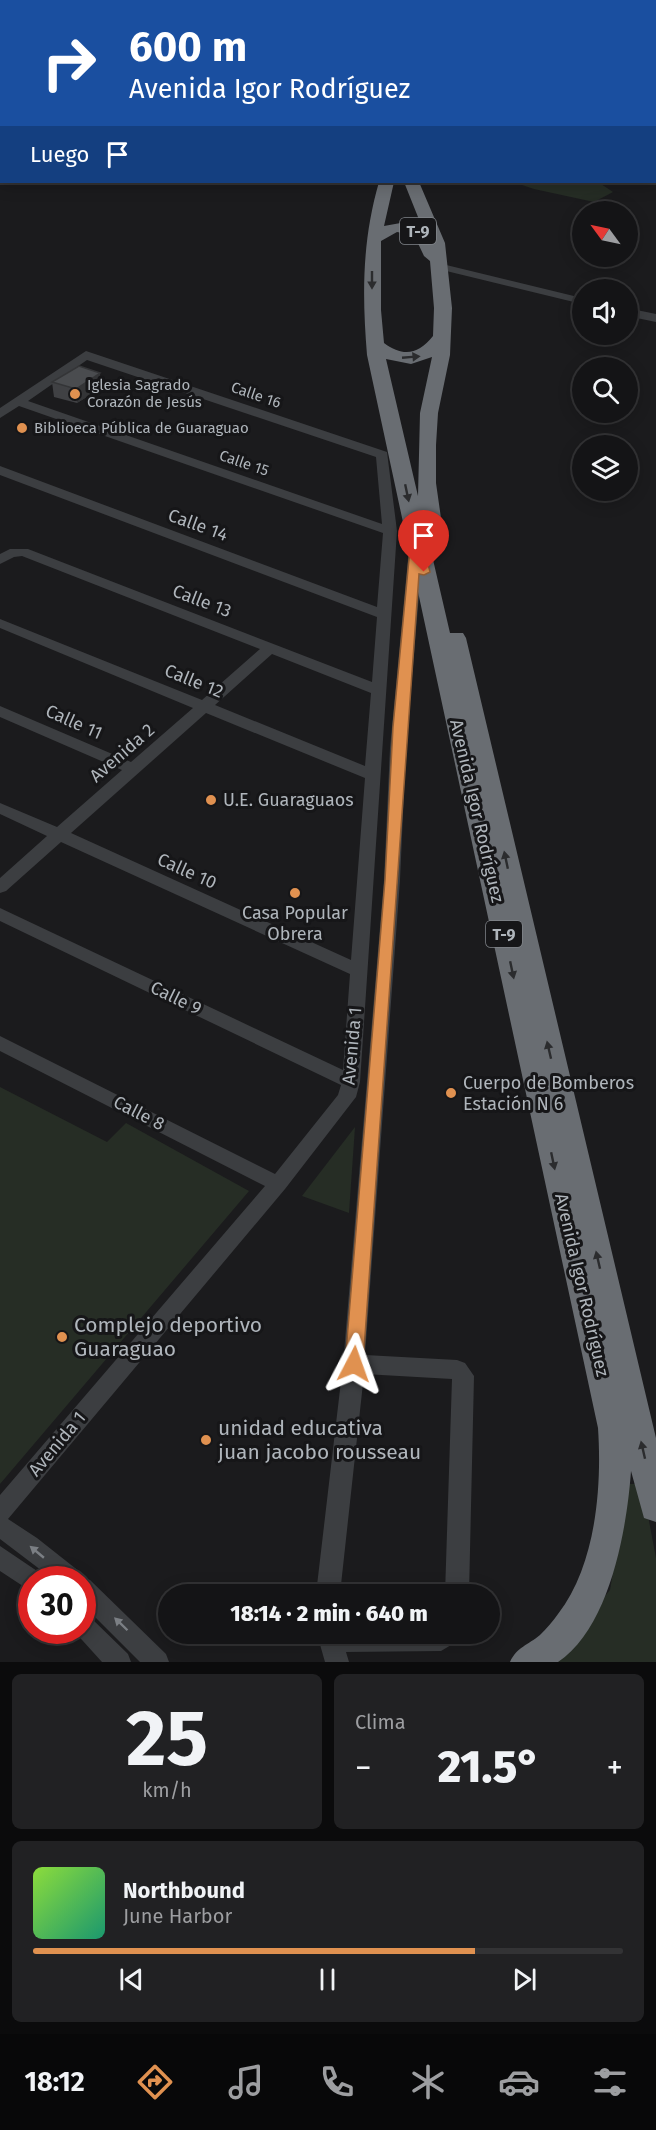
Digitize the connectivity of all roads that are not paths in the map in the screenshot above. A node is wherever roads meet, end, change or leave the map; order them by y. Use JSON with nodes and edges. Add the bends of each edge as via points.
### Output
{"nodes":[{"id":1,"x":386,"y":183,"type":"edge"},
{"id":2,"x":412,"y":183,"type":"edge"},
{"id":3,"x":373,"y":240,"type":"junction"},
{"id":4,"x":439,"y":270,"type":"junction"},
{"id":5,"x":572,"y":299,"type":"edge"},
{"id":6,"x":638,"y":314,"type":"edge"},
{"id":7,"x":656,"y":318,"type":"edge"},
{"id":8,"x":442,"y":336,"type":"junction"},
{"id":9,"x":374,"y":344,"type":"junction"},
{"id":10,"x":19,"y":402,"type":"junction"},
{"id":11,"x":0,"y":414,"type":"edge"},
{"id":12,"x":382,"y":455,"type":"joint"},
{"id":13,"x":0,"y":470,"type":"edge"},
{"id":14,"x":390,"y":531,"type":"junction"},
{"id":15,"x":417,"y":538,"type":"junction"},
{"id":16,"x":5,"y":556,"type":"edge"},
{"id":17,"x":383,"y":614,"type":"junction"},
{"id":18,"x":0,"y":623,"type":"edge"},
{"id":19,"x":270,"y":648,"type":"junction"},
{"id":20,"x":378,"y":690,"type":"junction"},
{"id":21,"x":204,"y":706,"type":"junction"},
{"id":22,"x":0,"y":711,"type":"edge"},
{"id":23,"x":133,"y":769,"type":"junction"},
{"id":24,"x":372,"y":775,"type":"junction"},
{"id":25,"x":0,"y":808,"type":"edge"},
{"id":26,"x":59,"y":835,"type":"junction"},
{"id":27,"x":0,"y":887,"type":"edge"},
{"id":28,"x":0,"y":914,"type":"edge"},
{"id":29,"x":358,"y":970,"type":"junction"},
{"id":30,"x":0,"y":1043,"type":"edge"},
{"id":31,"x":351,"y":1082,"type":"junction"},
{"id":32,"x":278,"y":1184,"type":"junction"},
{"id":33,"x":354,"y":1364,"type":"junction"},
{"id":34,"x":656,"y":1507,"type":"edge"},
{"id":35,"x":0,"y":1512,"type":"edge"},
{"id":36,"x":0,"y":1526,"type":"edge"},
{"id":37,"x":0,"y":1557,"type":"edge"},
{"id":38,"x":55,"y":1566,"type":"edge"},
{"id":39,"x":18,"y":1570,"type":"edge"},
{"id":40,"x":329,"y":1584,"type":"edge"},
{"id":41,"x":457,"y":1584,"type":"edge"},
{"id":42,"x":96,"y":1602,"type":"edge"},
{"id":43,"x":96,"y":1639,"type":"edge"},
{"id":44,"x":354,"y":1644,"type":"edge"},
{"id":45,"x":332,"y":1645,"type":"edge"},
{"id":46,"x":119,"y":1662,"type":"edge"},
{"id":47,"x":158,"y":1662,"type":"edge"},
{"id":48,"x":528,"y":1662,"type":"edge"}],
"edges":[{"from":1,"to":3,"type":"highway","name":"Avenida Igor Rodríguez","number":"T-9"},
{"from":2,"to":4,"type":"highway","name":"Avenida Igor Rodríguez","number":"T-9","via":[[437,243]]},
{"from":3,"to":4,"type":"highway","number":"T-9","via":[[391,228],[420,232]]},
{"from":3,"to":9,"type":"highway","name":"Avenida Igor Rodríguez","number":"T-9","one_way":true},
{"from":4,"to":5,"type":"street"},
{"from":4,"to":8,"type":"highway","name":"Avenida Igor Rodríguez","number":"T-9"},
{"from":6,"to":7,"type":"street"},
{"from":9,"to":8,"type":"highway","one_way":true,"via":[[390,355],[409,359],[428,354]]},
{"from":34,"to":8,"type":"highway","name":"Avenida Igor Rodríguez","number":"T-9","one_way":true,"via":[[437,566],[429,521],[427,445]]},
{"from":9,"to":15,"type":"highway","name":"Avenida Igor Rodríguez","number":"T-9","one_way":true},
{"from":10,"to":11,"type":"street"},
{"from":10,"to":12,"type":"street","name":"Calle 16","via":[[86,355]]},
{"from":10,"to":14,"type":"street","name":"Calle 15"},
{"from":12,"to":14,"type":"street","name":"Avenida 1"},
{"from":13,"to":17,"type":"street","name":"Calle 14"},
{"from":14,"to":17,"type":"street","name":"Avenida 1"},
{"from":15,"to":33,"type":"street"},
{"from":15,"to":48,"type":"highway","name":"Avenida Igor Rodríguez","number":"T-9","one_way":true,"via":[[563,1209],[605,1381],[615,1444],[611,1507],[596,1582],[567,1628]]},
{"from":16,"to":19,"type":"street","name":"Calle 13","via":[[23,552]]},
{"from":17,"to":20,"type":"street","name":"Avenida 1"},
{"from":18,"to":21,"type":"street","name":"Calle 12"},
{"from":19,"to":20,"type":"street","name":"Calle 13"},
{"from":19,"to":21,"type":"street","name":"Avenida 2"},
{"from":20,"to":24,"type":"street","name":"Avenida 1"},
{"from":21,"to":23,"type":"street","name":"Avenida 2"},
{"from":21,"to":24,"type":"street","name":"Calle 12"},
{"from":22,"to":23,"type":"street","name":"Calle 11"},
{"from":23,"to":26,"type":"street","name":"Avenida 2"},
{"from":24,"to":29,"type":"street","name":"Avenida 1"},
{"from":25,"to":26,"type":"street","name":"Calle 10"},
{"from":26,"to":27,"type":"street","name":"Avenida 2"},
{"from":26,"to":29,"type":"street","name":"Calle 10"},
{"from":28,"to":31,"type":"street","name":"Calle 9"},
{"from":29,"to":31,"type":"street","name":"Avenida 1"},
{"from":30,"to":32,"type":"street","name":"Calle 8"},
{"from":31,"to":32,"type":"street","name":"Avenida 1","via":[[347,1097]]},
{"from":32,"to":35,"type":"street","name":"Avenida 1"},
{"from":33,"to":40,"type":"street"},
{"from":33,"to":41,"type":"street","via":[[457,1369],[464,1376]]},
{"from":38,"to":36,"type":"street","one_way":true},
{"from":37,"to":39,"type":"street"},
{"from":47,"to":42,"type":"street","one_way":true},
{"from":43,"to":46,"type":"street"},
{"from":44,"to":45,"type":"street"}]}
